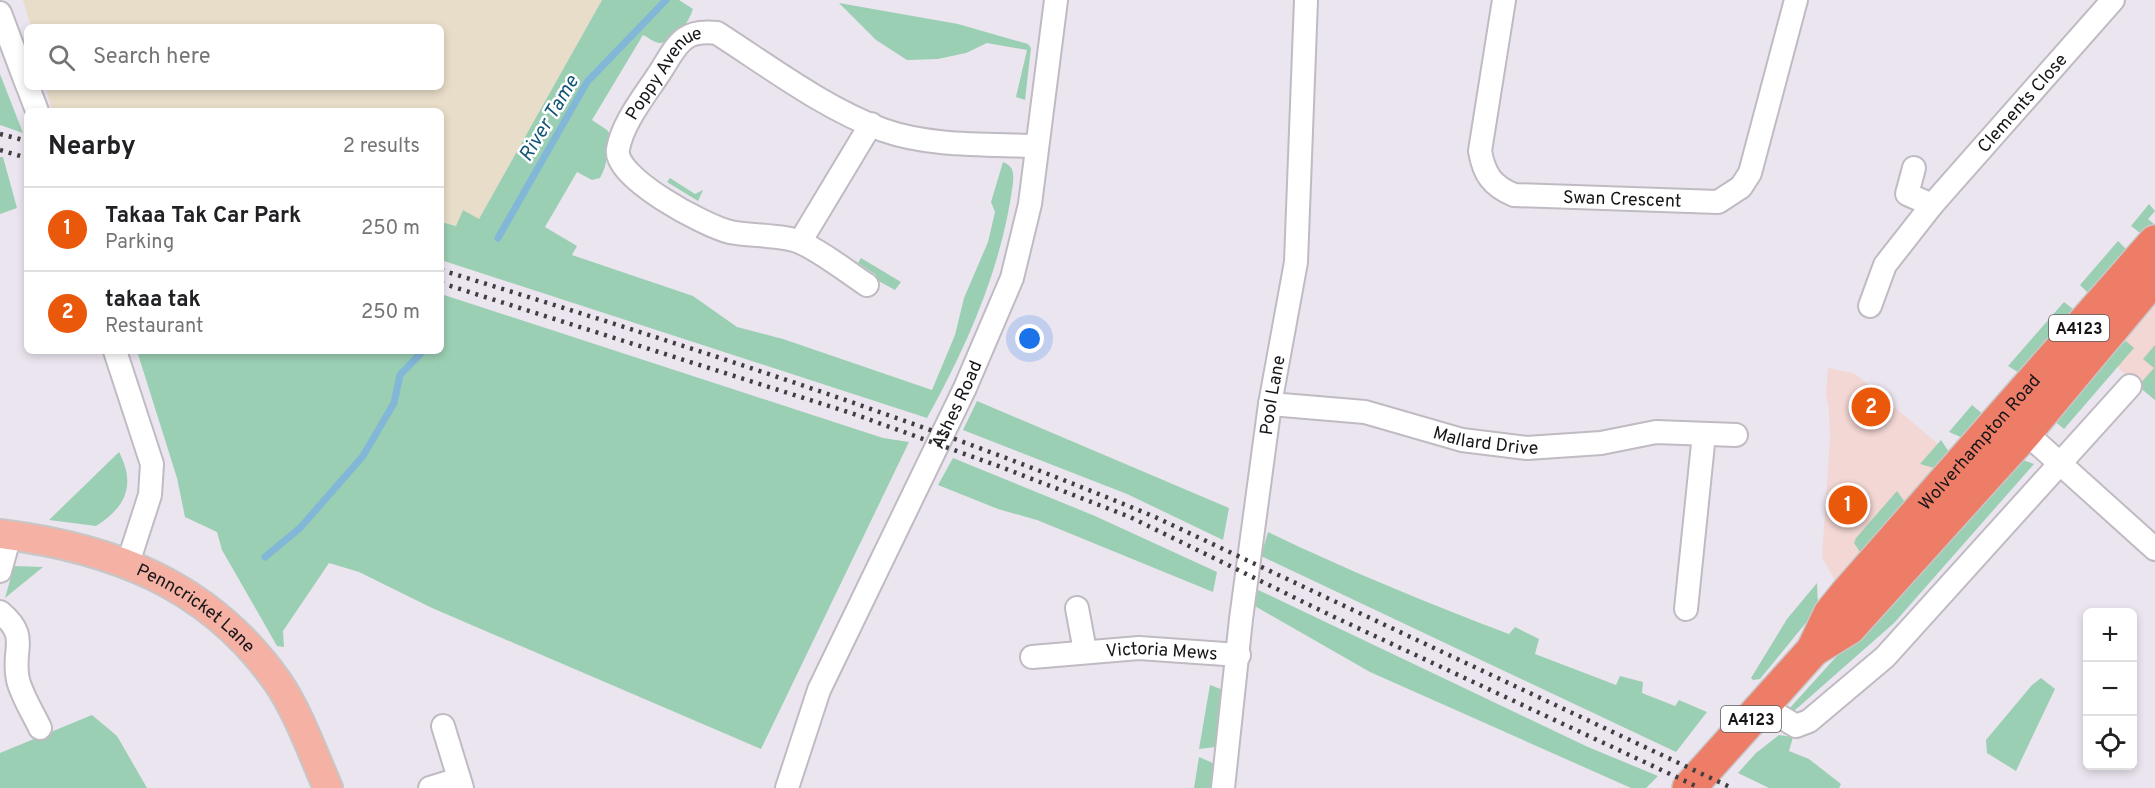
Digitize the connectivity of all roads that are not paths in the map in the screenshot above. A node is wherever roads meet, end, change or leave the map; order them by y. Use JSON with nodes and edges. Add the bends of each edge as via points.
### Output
{"nodes":[{"id":1,"x":1056,"y":0,"type":"edge"},
{"id":2,"x":1306,"y":0,"type":"edge"},
{"id":3,"x":1504,"y":0,"type":"edge"},
{"id":4,"x":1796,"y":0,"type":"edge"},
{"id":5,"x":2114,"y":0,"type":"edge"},
{"id":6,"x":0,"y":13,"type":"edge"},
{"id":7,"x":24,"y":78,"type":"edge"},
{"id":8,"x":29,"y":90,"type":"edge"},
{"id":9,"x":36,"y":108,"type":"edge"},
{"id":10,"x":871,"y":124,"type":"junction"},
{"id":11,"x":1037,"y":146,"type":"junction"},
{"id":12,"x":1914,"y":168,"type":"dead end"},
{"id":13,"x":1932,"y":205,"type":"junction"},
{"id":14,"x":800,"y":242,"type":"junction"},
{"id":15,"x":2155,"y":242,"type":"edge"},
{"id":16,"x":867,"y":285,"type":"dead end"},
{"id":17,"x":2150,"y":292,"type":"edge"},
{"id":18,"x":1870,"y":306,"type":"dead end"},
{"id":19,"x":117,"y":354,"type":"edge"},
{"id":20,"x":2130,"y":386,"type":"dead end"},
{"id":21,"x":1270,"y":405,"type":"junction"},
{"id":22,"x":2014,"y":423,"type":"junction"},
{"id":23,"x":1704,"y":434,"type":"junction"},
{"id":24,"x":1736,"y":435,"type":"dead end"},
{"id":25,"x":2059,"y":465,"type":"junction"},
{"id":26,"x":5,"y":534,"type":"edge"},
{"id":27,"x":2155,"y":549,"type":"edge"},
{"id":28,"x":128,"y":563,"type":"junction"},
{"id":29,"x":0,"y":571,"type":"edge"},
{"id":30,"x":1077,"y":608,"type":"dead end"},
{"id":31,"x":1686,"y":609,"type":"dead end"},
{"id":32,"x":0,"y":612,"type":"edge"},
{"id":33,"x":1085,"y":651,"type":"junction"},
{"id":34,"x":1239,"y":654,"type":"junction"},
{"id":35,"x":1032,"y":657,"type":"dead end"},
{"id":36,"x":1763,"y":706,"type":"junction"},
{"id":37,"x":443,"y":726,"type":"dead end"},
{"id":38,"x":40,"y":728,"type":"dead end"},
{"id":39,"x":461,"y":783,"type":"edge"},
{"id":40,"x":328,"y":788,"type":"edge"},
{"id":41,"x":430,"y":788,"type":"edge"},
{"id":42,"x":787,"y":788,"type":"edge"},
{"id":43,"x":1223,"y":788,"type":"edge"},
{"id":44,"x":1689,"y":788,"type":"edge"}],
"edges":[{"from":1,"to":11,"type":"street","name":"Ashes Road"},
{"from":2,"to":21,"type":"street","name":"Pool Lane","via":[[1296,262]]},
{"from":3,"to":4,"type":"street","name":"Swan Crescent","via":[[1480,151],[1483,168],[1498,189],[1514,195],[1718,202],[1741,187],[1750,173]]},
{"from":5,"to":13,"type":"street","name":"Clements Close"},
{"from":6,"to":7,"type":"street"},
{"from":8,"to":9,"type":"street"},
{"from":10,"to":11,"type":"street","name":"Poppy Avenue","via":[[941,142]]},
{"from":10,"to":14,"type":"street"},
{"from":10,"to":14,"type":"street","name":"Poppy Avenue","via":[[847,115],[717,33],[703,31],[690,34],[677,45],[628,124],[618,149],[619,161],[632,177],[694,217],[728,231]]},
{"from":11,"to":42,"type":"street","name":"Ashes Road","via":[[1012,278],[965,388],[819,690]]},
{"from":12,"to":13,"type":"street","via":[[1907,194]]},
{"from":13,"to":18,"type":"street","name":"Clements Close","via":[[1885,265]]},
{"from":14,"to":16,"type":"street","name":"Poppy Avenue"},
{"from":15,"to":22,"type":"highway","name":"Wolverhampton Road","number":"A4123"},
{"from":17,"to":22,"type":"highway","name":"Wolverhampton Road","number":"A4123"},
{"from":19,"to":28,"type":"street","name":"Penncricket Lane","via":[[152,465],[150,495]]},
{"from":20,"to":25,"type":"street"},
{"from":21,"to":23,"type":"street","name":"Mallard Drive","via":[[1365,412],[1462,440],[1527,448],[1601,443],[1656,432]]},
{"from":21,"to":34,"type":"street","name":"Pool Lane"},
{"from":22,"to":25,"type":"street"},
{"from":22,"to":36,"type":"highway","name":"Wolverhampton Road","number":"A4123","via":[[1849,628],[1813,650]]},
{"from":23,"to":24,"type":"street","name":"Mallard Drive"},
{"from":23,"to":31,"type":"street"},
{"from":25,"to":27,"type":"street"},
{"from":25,"to":36,"type":"street","via":[[1885,657],[1809,721],[1796,726]]},
{"from":26,"to":28,"type":"main road"},
{"from":26,"to":29,"type":"street"},
{"from":28,"to":40,"type":"main road","name":"Penncricket Lane","via":[[168,582],[208,608],[246,643],[278,682]]},
{"from":30,"to":33,"type":"street","name":"Victoria Mews"},
{"from":32,"to":38,"type":"street","via":[[17,630],[19,683]]},
{"from":33,"to":34,"type":"street","name":"Victoria Mews","via":[[1139,648]]},
{"from":33,"to":35,"type":"street","name":"Victoria Mews"},
{"from":34,"to":43,"type":"street","name":"Pool Lane"},
{"from":36,"to":44,"type":"highway","name":"Wolverhampton Road","number":"A4123"},
{"from":37,"to":39,"type":"street"},
{"from":39,"to":41,"type":"street"}]}
